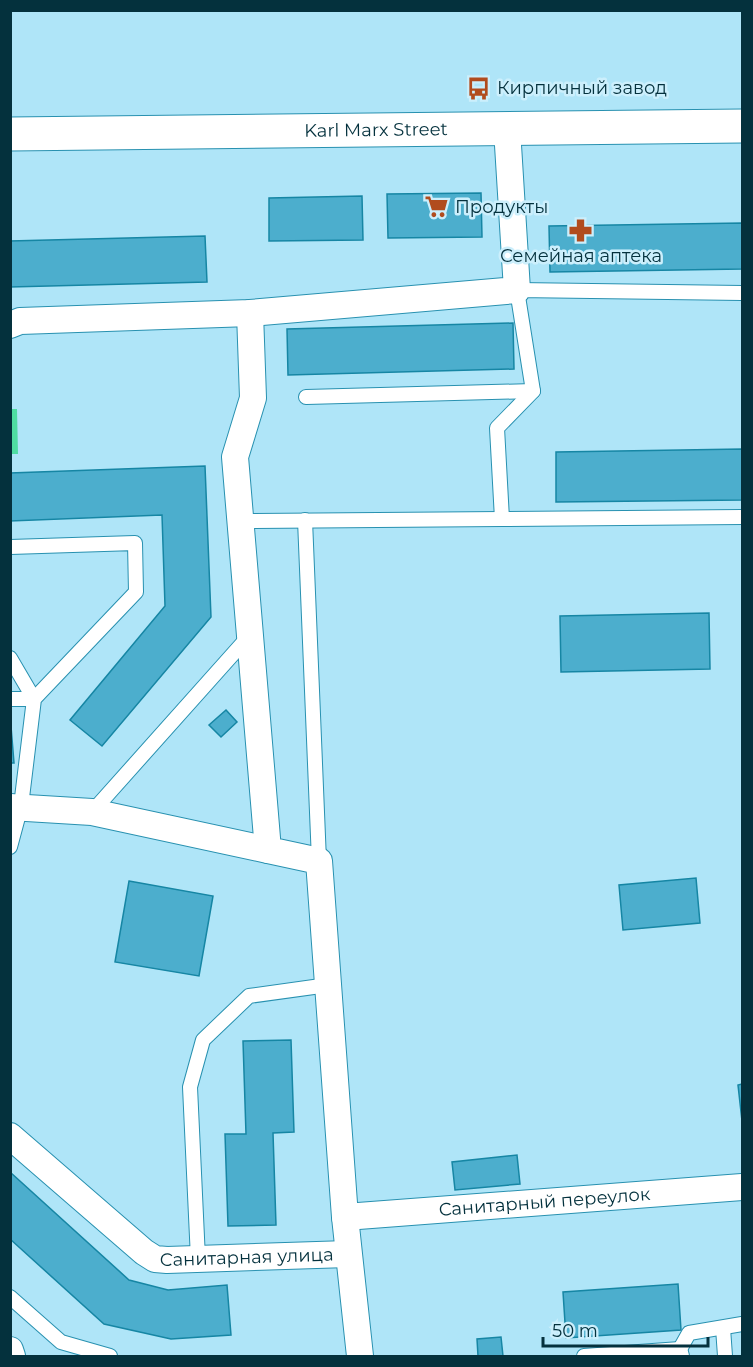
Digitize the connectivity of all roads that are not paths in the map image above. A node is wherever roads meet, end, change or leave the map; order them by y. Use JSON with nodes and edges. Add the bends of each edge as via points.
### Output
{"nodes":[{"id":1,"x":742,"y":126,"type":"edge"},
{"id":2,"x":507,"y":129,"type":"junction"},
{"id":3,"x":10,"y":134,"type":"edge"},
{"id":4,"x":518,"y":290,"type":"junction"},
{"id":5,"x":742,"y":292,"type":"edge"},
{"id":6,"x":249,"y":313,"type":"junction"},
{"id":7,"x":10,"y":325,"type":"edge"},
{"id":8,"x":532,"y":391,"type":"junction"},
{"id":9,"x":306,"y":397,"type":"dead end"},
{"id":10,"x":742,"y":518,"type":"edge"},
{"id":11,"x":502,"y":519,"type":"junction"},
{"id":12,"x":305,"y":520,"type":"junction"},
{"id":13,"x":240,"y":521,"type":"junction"},
{"id":14,"x":10,"y":547,"type":"edge"},
{"id":15,"x":249,"y":635,"type":"junction"},
{"id":16,"x":10,"y":658,"type":"edge"},
{"id":17,"x":10,"y":699,"type":"edge"},
{"id":18,"x":34,"y":699,"type":"junction"},
{"id":19,"x":16,"y":807,"type":"edge"},
{"id":20,"x":92,"y":812,"type":"junction"},
{"id":21,"x":10,"y":847,"type":"edge"},
{"id":22,"x":268,"y":850,"type":"junction"},
{"id":23,"x":319,"y":861,"type":"junction"},
{"id":24,"x":328,"y":985,"type":"junction"},
{"id":25,"x":10,"y":1137,"type":"edge"},
{"id":26,"x":742,"y":1187,"type":"edge"},
{"id":27,"x":345,"y":1217,"type":"junction"},
{"id":28,"x":348,"y":1254,"type":"junction"},
{"id":29,"x":198,"y":1259,"type":"junction"},
{"id":30,"x":10,"y":1297,"type":"edge"},
{"id":31,"x":742,"y":1324,"type":"edge"},
{"id":32,"x":723,"y":1328,"type":"junction"},
{"id":33,"x":10,"y":1350,"type":"edge"},
{"id":34,"x":681,"y":1353,"type":"edge"},
{"id":35,"x":12,"y":1356,"type":"edge"},
{"id":36,"x":110,"y":1356,"type":"edge"},
{"id":37,"x":360,"y":1356,"type":"edge"},
{"id":38,"x":584,"y":1356,"type":"edge"},
{"id":39,"x":725,"y":1356,"type":"edge"}],
"edges":[{"from":1,"to":2,"type":"highway","name":"Karl Marx Street"},
{"from":2,"to":3,"type":"highway","name":"Karl Marx Street"},
{"from":2,"to":4,"type":"street"},
{"from":4,"to":5,"type":"lane"},
{"from":4,"to":6,"type":"street"},
{"from":4,"to":8,"type":"lane"},
{"from":6,"to":7,"type":"street","via":[[20,321]]},
{"from":6,"to":13,"type":"street","via":[[253,398],[235,457]]},
{"from":8,"to":9,"type":"lane"},
{"from":8,"to":11,"type":"lane","via":[[497,428]]},
{"from":10,"to":11,"type":"lane"},
{"from":11,"to":12,"type":"lane"},
{"from":12,"to":13,"type":"lane"},
{"from":12,"to":23,"type":"lane"},
{"from":13,"to":15,"type":"street"},
{"from":14,"to":18,"type":"lane","via":[[135,543],[136,592]]},
{"from":15,"to":20,"type":"lane"},
{"from":15,"to":22,"type":"street"},
{"from":16,"to":18,"type":"lane"},
{"from":17,"to":18,"type":"lane"},
{"from":18,"to":19,"type":"lane"},
{"from":19,"to":20,"type":"street"},
{"from":19,"to":21,"type":"lane"},
{"from":20,"to":22,"type":"street"},
{"from":22,"to":23,"type":"street"},
{"from":23,"to":24,"type":"street"},
{"from":24,"to":27,"type":"street"},
{"from":24,"to":29,"type":"lane","via":[[249,996],[203,1040],[190,1087]]},
{"from":25,"to":29,"type":"street","name":"Санитарная улица","via":[[155,1259]]},
{"from":26,"to":27,"type":"street","name":"Санитарный переулок"},
{"from":27,"to":28,"type":"street"},
{"from":28,"to":29,"type":"street","name":"Санитарная улица"},
{"from":28,"to":37,"type":"street"},
{"from":30,"to":36,"type":"lane","via":[[61,1342]]},
{"from":31,"to":32,"type":"lane"},
{"from":32,"to":34,"type":"lane","via":[[689,1333]]},
{"from":32,"to":39,"type":"lane"},
{"from":33,"to":35,"type":"street"},
{"from":34,"to":38,"type":"lane"}]}
